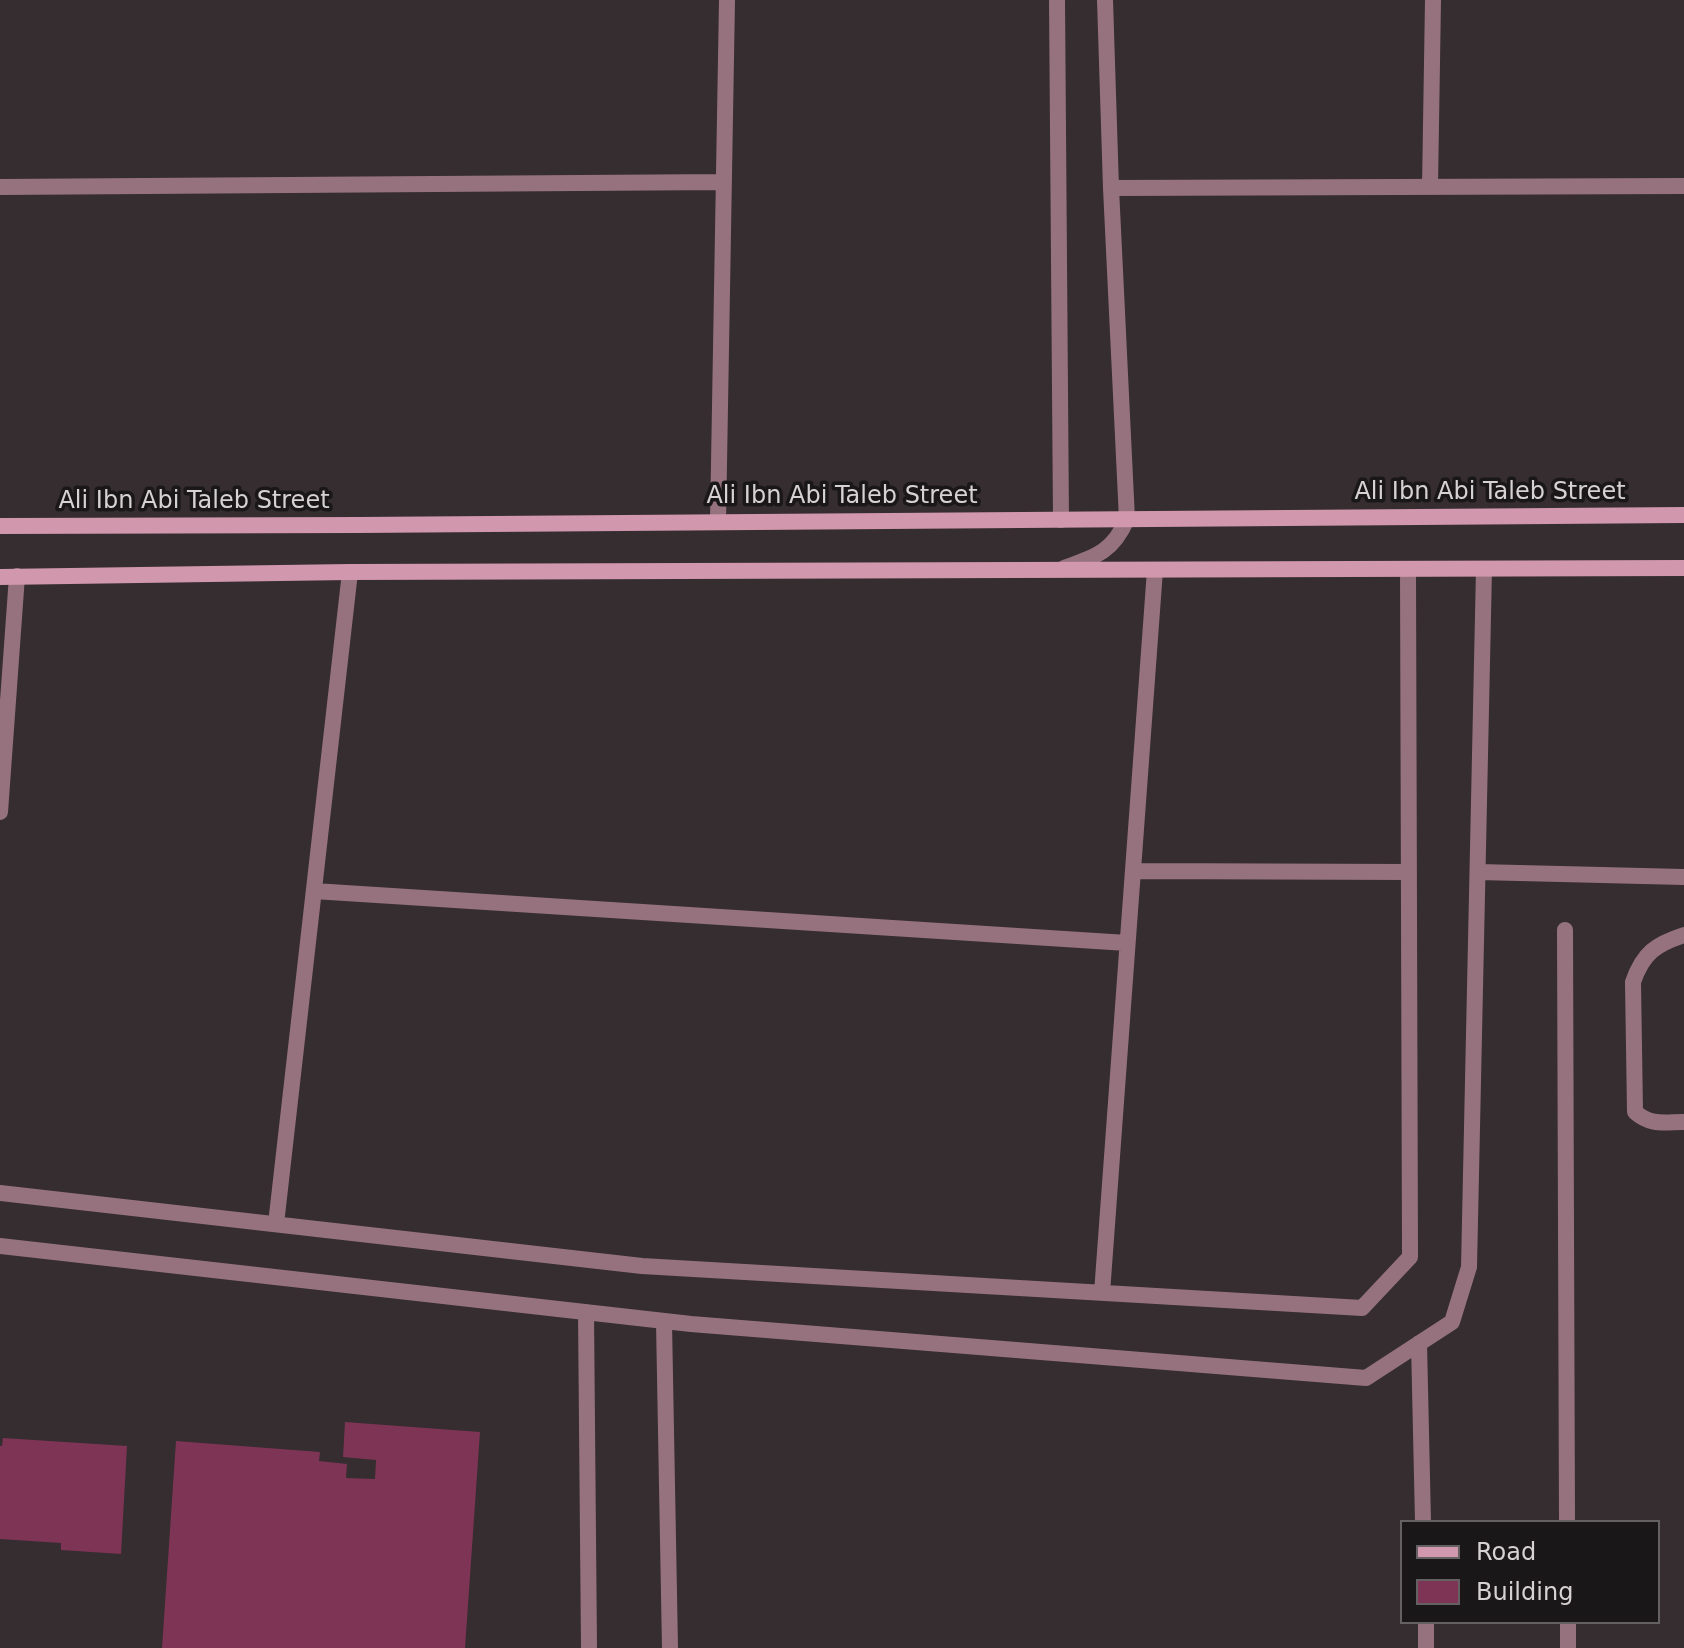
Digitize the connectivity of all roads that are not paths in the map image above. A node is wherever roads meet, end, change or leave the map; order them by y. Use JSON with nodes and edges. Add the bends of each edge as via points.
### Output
{"nodes":[{"id":1,"x":727,"y":0,"type":"edge"},
{"id":2,"x":1057,"y":0,"type":"edge"},
{"id":3,"x":1105,"y":0,"type":"edge"},
{"id":4,"x":1433,"y":0,"type":"edge"},
{"id":5,"x":724,"y":182,"type":"junction"},
{"id":6,"x":1684,"y":186,"type":"edge"},
{"id":7,"x":0,"y":187,"type":"edge"},
{"id":8,"x":1430,"y":187,"type":"junction"},
{"id":9,"x":1111,"y":188,"type":"junction"},
{"id":10,"x":1684,"y":515,"type":"edge"},
{"id":11,"x":1127,"y":519,"type":"junction"},
{"id":12,"x":1061,"y":520,"type":"junction"},
{"id":13,"x":718,"y":522,"type":"junction"},
{"id":14,"x":0,"y":526,"type":"edge"},
{"id":15,"x":1684,"y":568,"type":"edge"},
{"id":16,"x":1408,"y":569,"type":"junction"},
{"id":17,"x":1484,"y":569,"type":"junction"},
{"id":18,"x":1059,"y":570,"type":"junction"},
{"id":19,"x":1155,"y":570,"type":"junction"},
{"id":20,"x":350,"y":572,"type":"junction"},
{"id":21,"x":9,"y":576,"type":"edge"},
{"id":22,"x":0,"y":812,"type":"edge"},
{"id":23,"x":1133,"y":871,"type":"junction"},
{"id":24,"x":1409,"y":872,"type":"junction"},
{"id":25,"x":1478,"y":872,"type":"junction"},
{"id":26,"x":1684,"y":877,"type":"edge"},
{"id":27,"x":314,"y":891,"type":"junction"},
{"id":28,"x":1565,"y":930,"type":"dead end"},
{"id":29,"x":1684,"y":935,"type":"edge"},
{"id":30,"x":1127,"y":943,"type":"junction"},
{"id":31,"x":1684,"y":1122,"type":"edge"},
{"id":32,"x":0,"y":1193,"type":"edge"},
{"id":33,"x":276,"y":1224,"type":"junction"},
{"id":34,"x":0,"y":1246,"type":"edge"},
{"id":35,"x":1102,"y":1293,"type":"junction"},
{"id":36,"x":586,"y":1312,"type":"junction"},
{"id":37,"x":664,"y":1322,"type":"junction"},
{"id":38,"x":1419,"y":1343,"type":"junction"},
{"id":39,"x":1423,"y":1520,"type":"edge"},
{"id":40,"x":1567,"y":1520,"type":"edge"},
{"id":41,"x":1426,"y":1624,"type":"edge"},
{"id":42,"x":1568,"y":1624,"type":"edge"},
{"id":43,"x":589,"y":1648,"type":"edge"},
{"id":44,"x":670,"y":1648,"type":"edge"},
{"id":45,"x":1426,"y":1648,"type":"edge"},
{"id":46,"x":1568,"y":1648,"type":"edge"}],
"edges":[{"from":1,"to":5,"type":"street"},
{"from":2,"to":12,"type":"street"},
{"from":3,"to":9,"type":"street"},
{"from":4,"to":8,"type":"street"},
{"from":5,"to":7,"type":"street"},
{"from":5,"to":13,"type":"street"},
{"from":6,"to":8,"type":"street"},
{"from":8,"to":9,"type":"street"},
{"from":9,"to":11,"type":"street"},
{"from":10,"to":11,"type":"street","name":"Ali Ibn Abi Taleb Street"},
{"from":11,"to":12,"type":"street","name":"Ali Ibn Abi Taleb Street"},
{"from":11,"to":18,"type":"street","via":[[1103,553]]},
{"from":12,"to":13,"type":"street","name":"Ali Ibn Abi Taleb Street"},
{"from":13,"to":14,"type":"street","name":"Ali Ibn Abi Taleb Street"},
{"from":15,"to":17,"type":"street"},
{"from":16,"to":17,"type":"street"},
{"from":16,"to":19,"type":"street"},
{"from":16,"to":24,"type":"street"},
{"from":17,"to":25,"type":"street"},
{"from":18,"to":19,"type":"street"},
{"from":18,"to":20,"type":"street"},
{"from":19,"to":23,"type":"street"},
{"from":20,"to":21,"type":"street"},
{"from":20,"to":27,"type":"street"},
{"from":21,"to":22,"type":"street"},
{"from":23,"to":24,"type":"street"},
{"from":23,"to":30,"type":"street"},
{"from":24,"to":35,"type":"street","via":[[1410,1257],[1362,1308]]},
{"from":25,"to":26,"type":"street"},
{"from":25,"to":38,"type":"street","via":[[1469,1267],[1452,1322]]},
{"from":27,"to":30,"type":"street"},
{"from":27,"to":33,"type":"street"},
{"from":28,"to":40,"type":"street"},
{"from":29,"to":31,"type":"street","via":[[1650,951],[1633,982],[1635,1112],[1655,1123]]},
{"from":30,"to":35,"type":"street"},
{"from":32,"to":33,"type":"street"},
{"from":33,"to":35,"type":"street","via":[[642,1266]]},
{"from":34,"to":36,"type":"street"},
{"from":36,"to":37,"type":"street"},
{"from":36,"to":43,"type":"street"},
{"from":37,"to":38,"type":"street","via":[[1366,1378]]},
{"from":37,"to":44,"type":"street"},
{"from":38,"to":39,"type":"street"},
{"from":41,"to":45,"type":"street"},
{"from":42,"to":46,"type":"street"}]}
